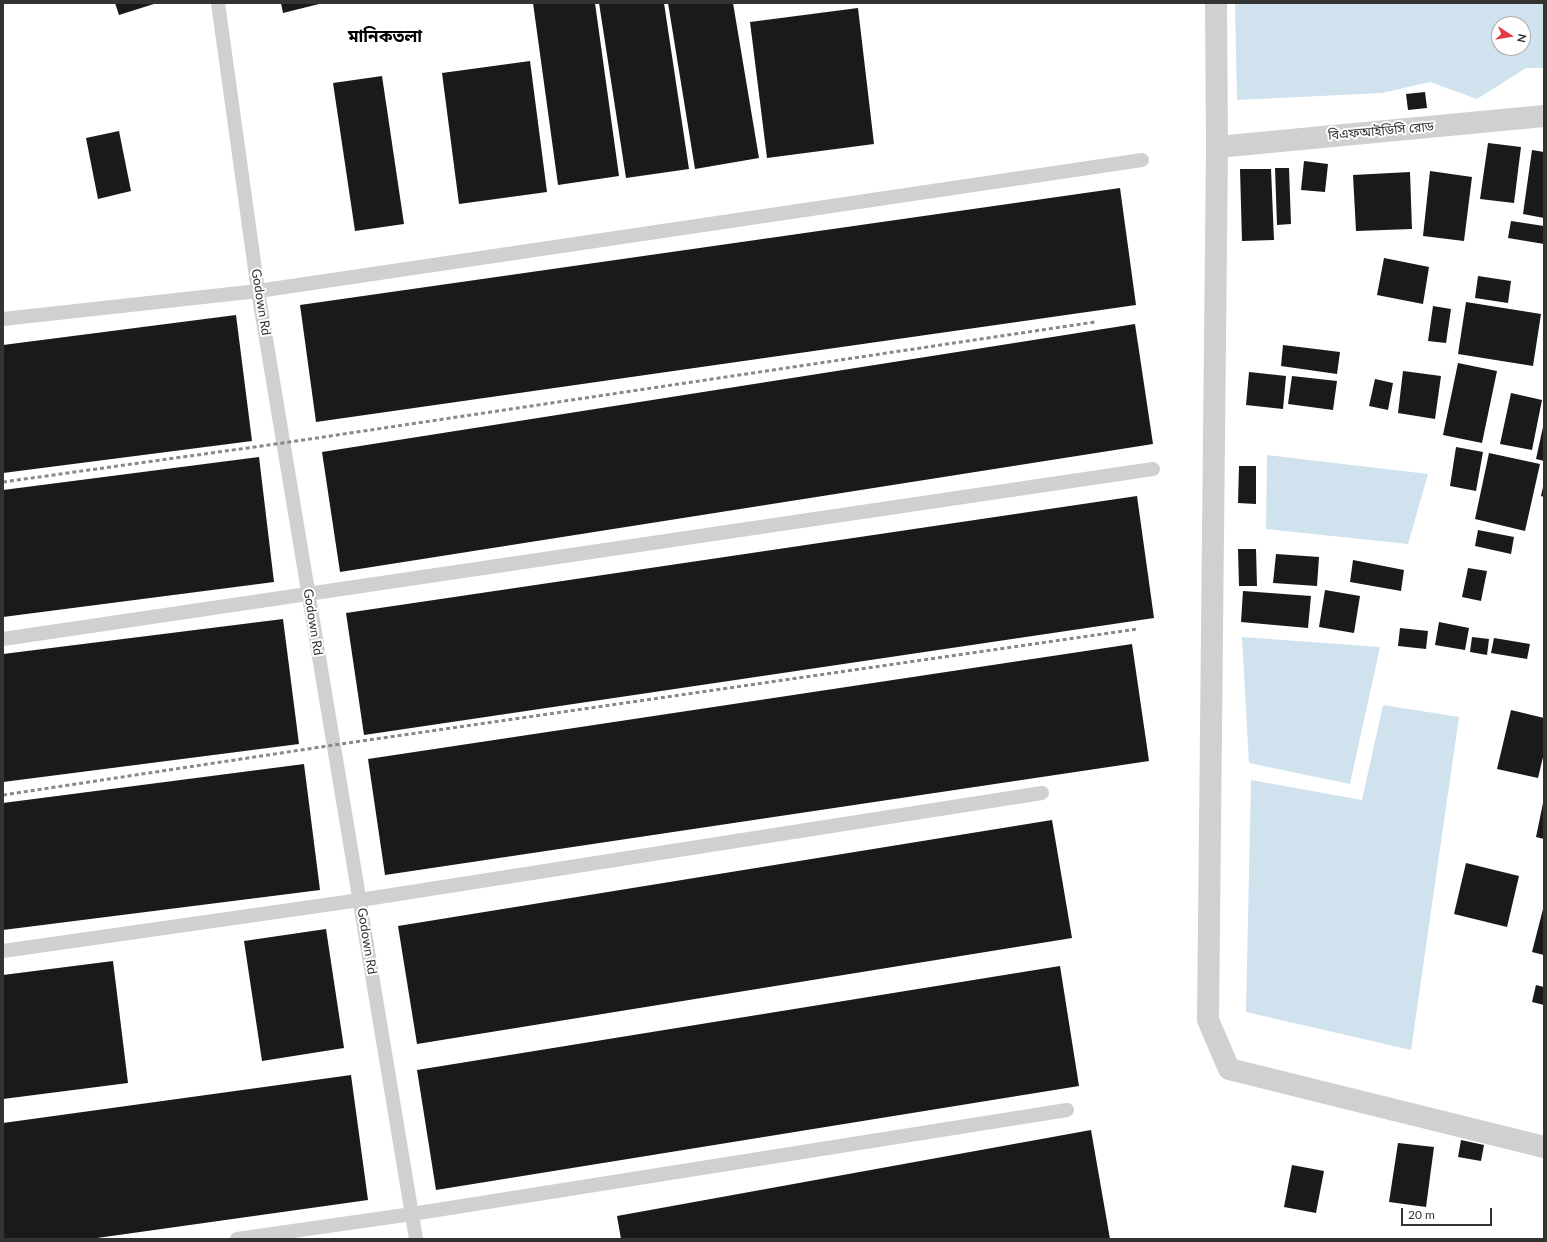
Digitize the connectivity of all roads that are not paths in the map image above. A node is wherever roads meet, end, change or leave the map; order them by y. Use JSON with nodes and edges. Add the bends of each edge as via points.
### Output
{"nodes":[{"id":1,"x":218,"y":3,"type":"edge"},
{"id":2,"x":1216,"y":3,"type":"edge"},
{"id":3,"x":1544,"y":116,"type":"edge"},
{"id":4,"x":1217,"y":147,"type":"junction"},
{"id":5,"x":1142,"y":160,"type":"dead end"},
{"id":6,"x":258,"y":291,"type":"junction"},
{"id":7,"x":3,"y":319,"type":"edge"},
{"id":8,"x":1153,"y":469,"type":"dead end"},
{"id":9,"x":309,"y":594,"type":"junction"},
{"id":10,"x":3,"y":638,"type":"edge"},
{"id":11,"x":1042,"y":793,"type":"dead end"},
{"id":12,"x":360,"y":900,"type":"junction"},
{"id":13,"x":3,"y":951,"type":"edge"},
{"id":14,"x":1067,"y":1110,"type":"dead end"},
{"id":15,"x":1544,"y":1147,"type":"edge"},
{"id":16,"x":412,"y":1214,"type":"junction"},
{"id":17,"x":237,"y":1239,"type":"edge"},
{"id":18,"x":416,"y":1239,"type":"edge"}],
"edges":[{"from":1,"to":6,"type":"lane","name":"Godown Rd"},
{"from":2,"to":4,"type":"street"},
{"from":3,"to":4,"type":"street","name":"বিএফআইডিসি রোড"},
{"from":4,"to":15,"type":"street","via":[[1208,1020],[1229,1069]]},
{"from":5,"to":6,"type":"lane"},
{"from":6,"to":7,"type":"lane"},
{"from":6,"to":9,"type":"lane","name":"Godown Rd"},
{"from":8,"to":9,"type":"lane"},
{"from":9,"to":10,"type":"lane"},
{"from":9,"to":12,"type":"lane","name":"Godown Rd"},
{"from":11,"to":12,"type":"lane"},
{"from":12,"to":13,"type":"lane"},
{"from":12,"to":16,"type":"lane","name":"Godown Rd"},
{"from":14,"to":16,"type":"lane"},
{"from":16,"to":17,"type":"lane"},
{"from":16,"to":18,"type":"lane","name":"Godown Rd"}]}
